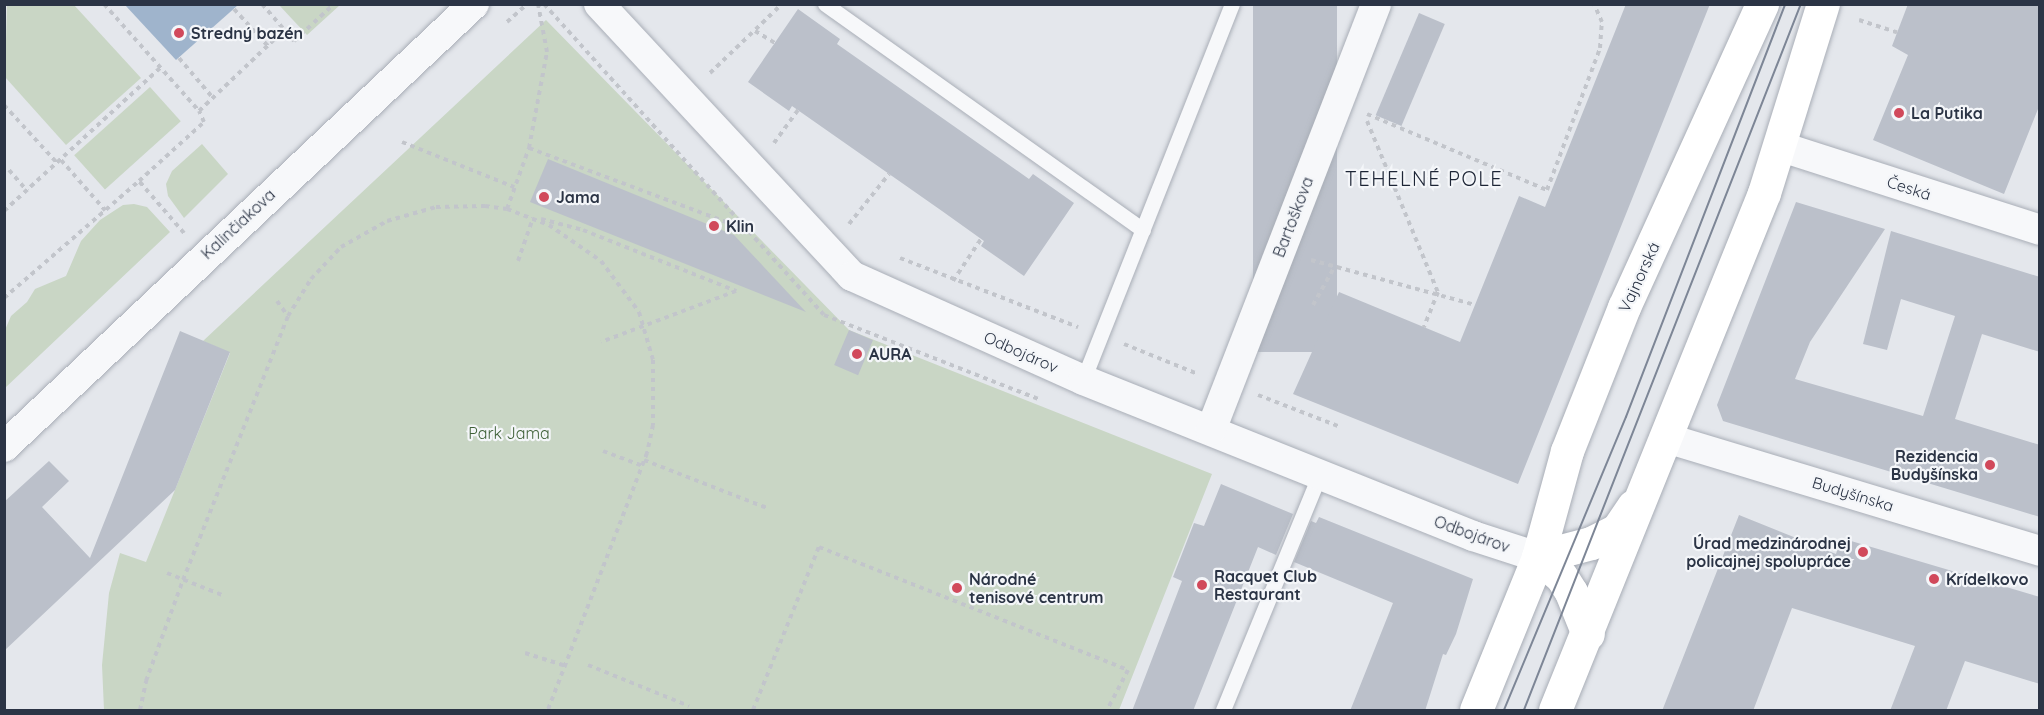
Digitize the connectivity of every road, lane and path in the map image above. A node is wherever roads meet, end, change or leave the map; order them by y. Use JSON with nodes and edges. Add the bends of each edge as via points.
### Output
{"nodes":[{"id":1,"x":104,"y":4,"type":"edge"},
{"id":2,"x":262,"y":4,"type":"edge"},
{"id":3,"x":334,"y":4,"type":"edge"},
{"id":4,"x":474,"y":4,"type":"edge"},
{"id":5,"x":527,"y":4,"type":"edge"},
{"id":6,"x":538,"y":4,"type":"edge"},
{"id":7,"x":599,"y":4,"type":"edge"},
{"id":8,"x":782,"y":4,"type":"edge"},
{"id":9,"x":825,"y":4,"type":"edge"},
{"id":10,"x":1232,"y":4,"type":"edge"},
{"id":11,"x":1376,"y":4,"type":"edge"},
{"id":12,"x":1594,"y":4,"type":"edge"},
{"id":13,"x":1762,"y":4,"type":"edge"},
{"id":14,"x":1823,"y":4,"type":"edge"},
{"id":15,"x":234,"y":9,"type":"dead end"},
{"id":16,"x":1859,"y":20,"type":"dead end"},
{"id":17,"x":507,"y":22,"type":"dead end"},
{"id":18,"x":285,"y":29,"type":"junction"},
{"id":19,"x":755,"y":31,"type":"junction"},
{"id":20,"x":1897,"y":32,"type":"dead end"},
{"id":21,"x":775,"y":43,"type":"dead end"},
{"id":22,"x":268,"y":46,"type":"junction"},
{"id":23,"x":179,"y":58,"type":"dead end"},
{"id":24,"x":703,"y":65,"type":"dead end"},
{"id":25,"x":160,"y":68,"type":"junction"},
{"id":26,"x":710,"y":73,"type":"junction"},
{"id":27,"x":718,"y":82,"type":"dead end"},
{"id":28,"x":213,"y":98,"type":"junction"},
{"id":29,"x":4,"y":105,"type":"edge"},
{"id":30,"x":798,"y":110,"type":"dead end"},
{"id":31,"x":199,"y":111,"type":"junction"},
{"id":32,"x":766,"y":134,"type":"dead end"},
{"id":33,"x":402,"y":142,"type":"dead end"},
{"id":34,"x":774,"y":143,"type":"junction"},
{"id":35,"x":1779,"y":146,"type":"junction"},
{"id":36,"x":529,"y":148,"type":"junction"},
{"id":37,"x":782,"y":151,"type":"dead end"},
{"id":38,"x":59,"y":162,"type":"junction"},
{"id":39,"x":9,"y":170,"type":"dead end"},
{"id":40,"x":889,"y":174,"type":"dead end"},
{"id":41,"x":139,"y":181,"type":"junction"},
{"id":42,"x":514,"y":187,"type":"junction"},
{"id":43,"x":27,"y":191,"type":"junction"},
{"id":44,"x":507,"y":209,"type":"junction"},
{"id":45,"x":105,"y":210,"type":"junction"},
{"id":46,"x":4,"y":211,"type":"edge"},
{"id":47,"x":842,"y":216,"type":"dead end"},
{"id":48,"x":532,"y":217,"type":"junction"},
{"id":49,"x":849,"y":224,"type":"junction"},
{"id":50,"x":1143,"y":230,"type":"junction"},
{"id":51,"x":2040,"y":230,"type":"edge"},
{"id":52,"x":748,"y":231,"type":"dead end"},
{"id":53,"x":855,"y":231,"type":"dead end"},
{"id":54,"x":184,"y":234,"type":"dead end"},
{"id":55,"x":981,"y":239,"type":"dead end"},
{"id":56,"x":889,"y":254,"type":"dead end"},
{"id":57,"x":1305,"y":258,"type":"dead end"},
{"id":58,"x":518,"y":261,"type":"dead end"},
{"id":59,"x":1335,"y":266,"type":"junction"},
{"id":60,"x":953,"y":281,"type":"junction"},
{"id":61,"x":1438,"y":292,"type":"junction"},
{"id":62,"x":4,"y":298,"type":"edge"},
{"id":63,"x":277,"y":301,"type":"dead end"},
{"id":64,"x":1313,"y":305,"type":"dead end"},
{"id":65,"x":1475,"y":305,"type":"dead end"},
{"id":66,"x":288,"y":316,"type":"junction"},
{"id":67,"x":643,"y":324,"type":"junction"},
{"id":68,"x":1424,"y":327,"type":"dead end"},
{"id":69,"x":1100,"y":335,"type":"junction"},
{"id":70,"x":601,"y":342,"type":"dead end"},
{"id":71,"x":1202,"y":363,"type":"dead end"},
{"id":72,"x":1083,"y":380,"type":"junction"},
{"id":73,"x":1211,"y":430,"type":"junction"},
{"id":74,"x":1666,"y":438,"type":"junction"},
{"id":75,"x":4,"y":447,"type":"edge"},
{"id":76,"x":603,"y":452,"type":"dead end"},
{"id":77,"x":644,"y":460,"type":"junction"},
{"id":78,"x":643,"y":466,"type":"junction"},
{"id":79,"x":1320,"y":473,"type":"junction"},
{"id":80,"x":1649,"y":484,"type":"junction"},
{"id":81,"x":767,"y":508,"type":"dead end"},
{"id":82,"x":2040,"y":551,"type":"edge"},
{"id":83,"x":1538,"y":557,"type":"junction"},
{"id":84,"x":167,"y":573,"type":"dead end"},
{"id":85,"x":183,"y":580,"type":"junction"},
{"id":86,"x":222,"y":595,"type":"dead end"},
{"id":87,"x":1588,"y":634,"type":"junction"},
{"id":88,"x":525,"y":653,"type":"dead end"},
{"id":89,"x":588,"y":665,"type":"dead end"},
{"id":90,"x":566,"y":666,"type":"junction"},
{"id":91,"x":689,"y":706,"type":"dead end"},
{"id":92,"x":140,"y":711,"type":"edge"},
{"id":93,"x":548,"y":711,"type":"edge"},
{"id":94,"x":753,"y":711,"type":"edge"},
{"id":95,"x":1107,"y":711,"type":"edge"},
{"id":96,"x":1223,"y":711,"type":"edge"},
{"id":97,"x":1476,"y":711,"type":"edge"},
{"id":98,"x":1555,"y":711,"type":"edge"}],
"edges":[{"from":1,"to":25,"type":"path"},
{"from":2,"to":18,"type":"path"},
{"from":3,"to":18,"type":"path","via":[[294,41]]},
{"from":4,"to":75,"type":"street","name":"Kalinčiakova"},
{"from":5,"to":17,"type":"path"},
{"from":6,"to":36,"type":"path","via":[[547,52]]},
{"from":7,"to":72,"type":"street","name":"Odbojárov","via":[[852,276]]},
{"from":8,"to":19,"type":"path"},
{"from":9,"to":50,"type":"lane"},
{"from":10,"to":50,"type":"lane"},
{"from":11,"to":73,"type":"street","name":"Bartoškova"},
{"from":12,"to":61,"type":"path","via":[[1602,22],[1600,48],[1547,190],[1363,113]]},
{"from":13,"to":83,"type":"main road","name":"Vajnorská","via":[[1624,307],[1567,451]]},
{"from":14,"to":35,"type":"main road"},
{"from":15,"to":22,"type":"path"},
{"from":16,"to":20,"type":"path"},
{"from":18,"to":22,"type":"path"},
{"from":19,"to":21,"type":"path"},
{"from":19,"to":26,"type":"path"},
{"from":22,"to":28,"type":"path"},
{"from":23,"to":28,"type":"path"},
{"from":24,"to":26,"type":"path"},
{"from":25,"to":31,"type":"path"},
{"from":25,"to":38,"type":"path"},
{"from":26,"to":27,"type":"path"},
{"from":28,"to":31,"type":"path"},
{"from":29,"to":38,"type":"path"},
{"from":30,"to":34,"type":"path"},
{"from":31,"to":41,"type":"path","via":[[204,122]]},
{"from":32,"to":34,"type":"path"},
{"from":33,"to":42,"type":"path"},
{"from":34,"to":37,"type":"path"},
{"from":35,"to":51,"type":"street","name":"Česká"},
{"from":35,"to":74,"type":"main road","via":[[1742,252]]},
{"from":36,"to":42,"type":"path"},
{"from":36,"to":52,"type":"path"},
{"from":38,"to":43,"type":"path"},
{"from":38,"to":45,"type":"path"},
{"from":39,"to":43,"type":"path"},
{"from":40,"to":49,"type":"path"},
{"from":41,"to":45,"type":"path"},
{"from":41,"to":54,"type":"path"},
{"from":42,"to":44,"type":"path"},
{"from":43,"to":46,"type":"path"},
{"from":44,"to":48,"type":"path"},
{"from":44,"to":66,"type":"path","via":[[436,207],[365,231],[341,247],[311,279]]},
{"from":45,"to":62,"type":"path"},
{"from":47,"to":49,"type":"path"},
{"from":48,"to":58,"type":"path"},
{"from":48,"to":67,"type":"path","via":[[574,240],[601,261],[623,287]]},
{"from":48,"to":67,"type":"path","via":[[584,230],[736,291]]},
{"from":49,"to":53,"type":"path"},
{"from":50,"to":69,"type":"lane"},
{"from":55,"to":60,"type":"path"},
{"from":56,"to":60,"type":"path"},
{"from":57,"to":59,"type":"path"},
{"from":59,"to":61,"type":"path"},
{"from":59,"to":64,"type":"path"},
{"from":60,"to":69,"type":"path"},
{"from":61,"to":65,"type":"path"},
{"from":61,"to":68,"type":"path"},
{"from":63,"to":66,"type":"path"},
{"from":66,"to":85,"type":"path"},
{"from":67,"to":70,"type":"path"},
{"from":67,"to":77,"type":"path","via":[[655,384],[653,425]]},
{"from":69,"to":71,"type":"path","via":[[1198,374]]},
{"from":69,"to":72,"type":"lane"},
{"from":72,"to":73,"type":"street","name":"Odbojárov"},
{"from":73,"to":79,"type":"street","name":"Odbojárov"},
{"from":74,"to":80,"type":"main road"},
{"from":74,"to":82,"type":"street","name":"Budyšínska"},
{"from":76,"to":78,"type":"path"},
{"from":77,"to":78,"type":"path"},
{"from":77,"to":81,"type":"path"},
{"from":78,"to":90,"type":"path"},
{"from":79,"to":83,"type":"street","name":"Odbojárov","via":[[1473,536]]},
{"from":79,"to":96,"type":"lane"},
{"from":80,"to":83,"type":"main road","via":[[1617,530],[1591,543]]},
{"from":80,"to":87,"type":"main road"},
{"from":83,"to":87,"type":"main road","via":[[1561,576],[1571,591]]},
{"from":83,"to":97,"type":"main road","name":"Vajnorská"},
{"from":84,"to":85,"type":"path"},
{"from":85,"to":86,"type":"path"},
{"from":85,"to":92,"type":"path","via":[[146,681]]},
{"from":87,"to":98,"type":"main road"},
{"from":88,"to":90,"type":"path"},
{"from":89,"to":91,"type":"path"},
{"from":90,"to":93,"type":"path"},
{"from":94,"to":95,"type":"path","via":[[819,547],[1128,670]]}]}
